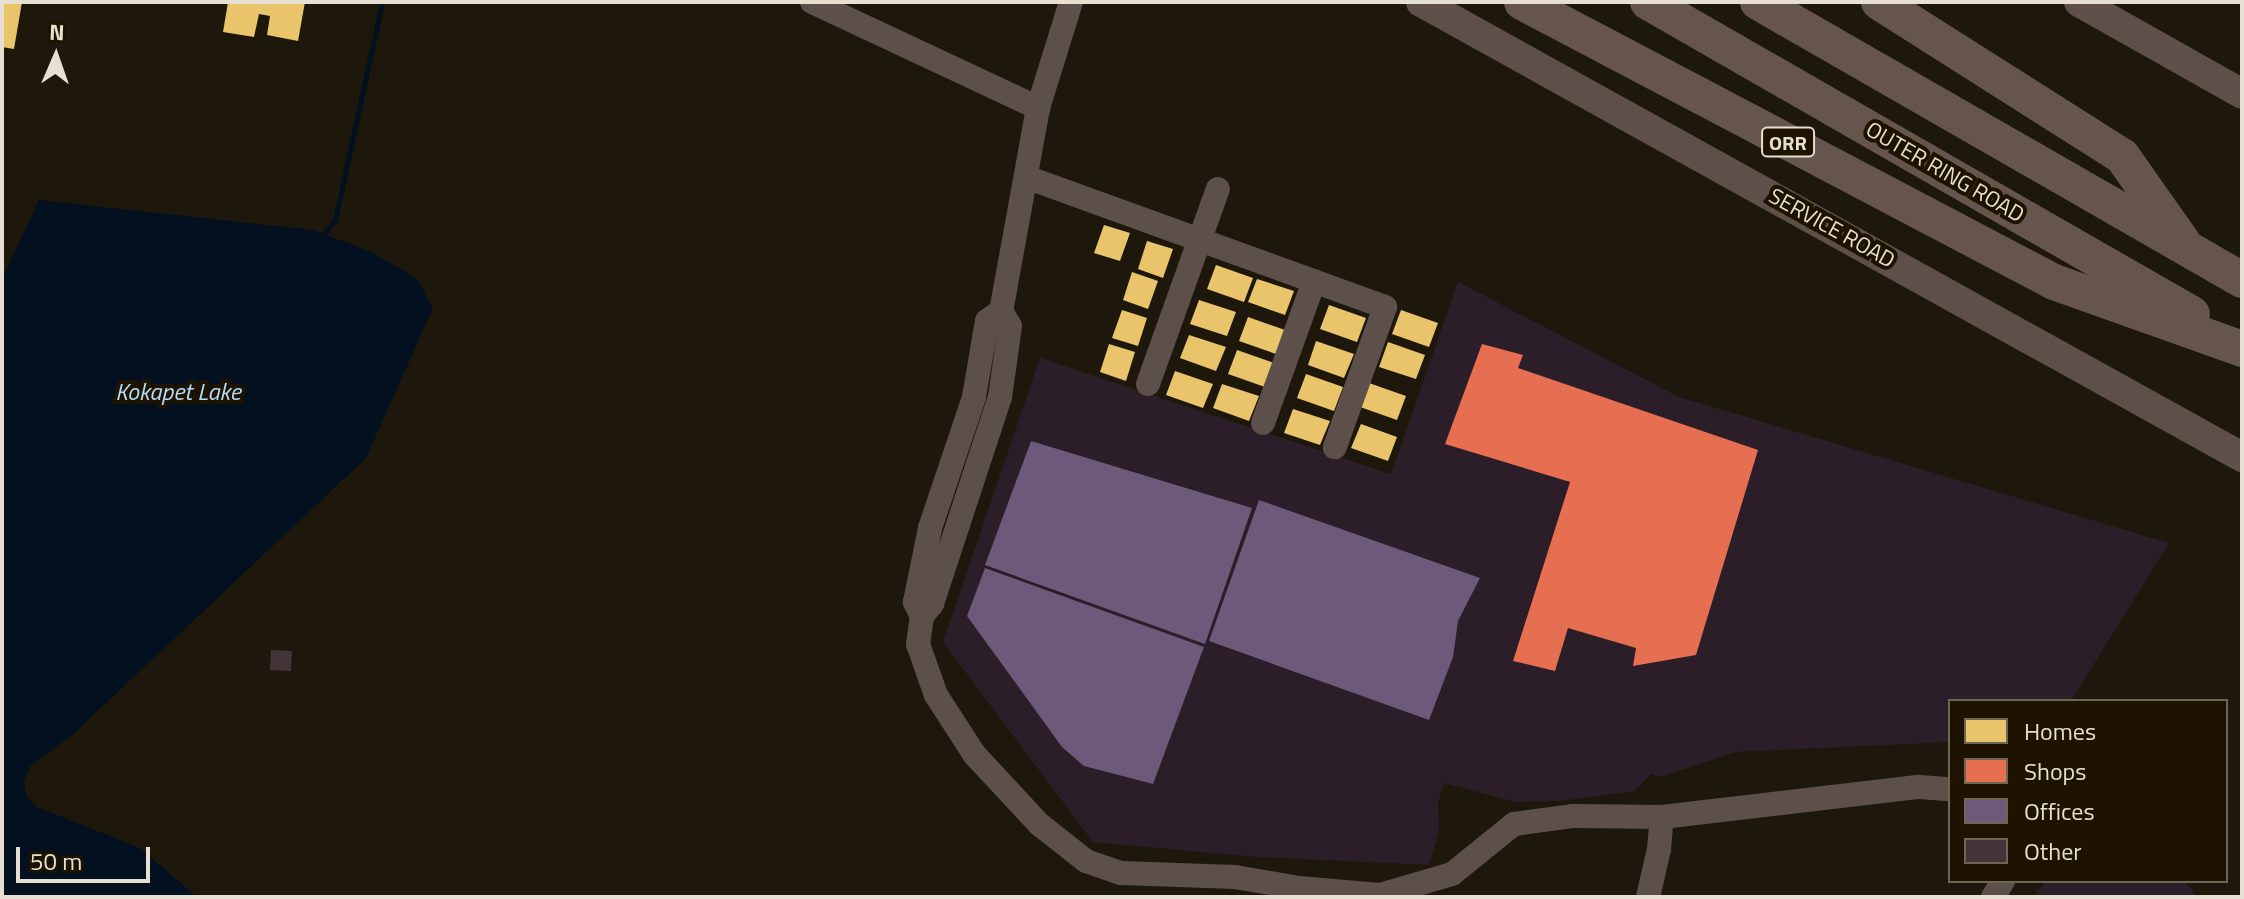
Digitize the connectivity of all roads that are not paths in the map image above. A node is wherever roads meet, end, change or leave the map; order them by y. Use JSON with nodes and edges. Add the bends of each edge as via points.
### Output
{"nodes":[{"id":1,"x":812,"y":2,"type":"edge"},
{"id":2,"x":1071,"y":2,"type":"edge"},
{"id":3,"x":1421,"y":2,"type":"edge"},
{"id":4,"x":1522,"y":2,"type":"edge"},
{"id":5,"x":1648,"y":2,"type":"edge"},
{"id":6,"x":1758,"y":2,"type":"edge"},
{"id":7,"x":1879,"y":2,"type":"edge"},
{"id":8,"x":2079,"y":2,"type":"edge"},
{"id":9,"x":2242,"y":94,"type":"edge"},
{"id":10,"x":1038,"y":108,"type":"junction"},
{"id":11,"x":1026,"y":177,"type":"junction"},
{"id":12,"x":1218,"y":189,"type":"dead end"},
{"id":13,"x":1200,"y":240,"type":"junction"},
{"id":14,"x":2187,"y":249,"type":"junction"},
{"id":15,"x":2242,"y":280,"type":"edge"},
{"id":16,"x":1314,"y":281,"type":"junction"},
{"id":17,"x":2242,"y":342,"type":"edge"},
{"id":18,"x":2242,"y":349,"type":"edge"},
{"id":19,"x":1148,"y":384,"type":"dead end"},
{"id":20,"x":1263,"y":423,"type":"dead end"},
{"id":21,"x":1335,"y":447,"type":"dead end"},
{"id":22,"x":2242,"y":457,"type":"edge"},
{"id":23,"x":1948,"y":789,"type":"edge"},
{"id":24,"x":1662,"y":817,"type":"junction"},
{"id":25,"x":1213,"y":887,"type":"edge"},
{"id":26,"x":1244,"y":888,"type":"edge"},
{"id":27,"x":1648,"y":897,"type":"edge"}],
"edges":[{"from":1,"to":10,"type":"street"},
{"from":2,"to":10,"type":"street"},
{"from":3,"to":22,"type":"main road","name":"SERVICE ROAD"},
{"from":4,"to":18,"type":"highway","number":"ORR","via":[[2054,282]]},
{"from":5,"to":17,"type":"highway","name":"OUTER RING ROAD","number":"ORR"},
{"from":6,"to":14,"type":"highway"},
{"from":7,"to":14,"type":"highway","via":[[2122,156]]},
{"from":8,"to":9,"type":"main road"},
{"from":10,"to":11,"type":"street"},
{"from":11,"to":13,"type":"street"},
{"from":11,"to":25,"type":"street","via":[[1001,311],[1010,326],[1000,397],[932,604],[922,616],[918,644],[936,695],[974,754],[1039,824],[1086,861],[1121,873]]},
{"from":12,"to":13,"type":"street"},
{"from":13,"to":16,"type":"street"},
{"from":13,"to":19,"type":"street"},
{"from":14,"to":15,"type":"highway"},
{"from":16,"to":20,"type":"street"},
{"from":16,"to":21,"type":"street","via":[[1385,307]]},
{"from":23,"to":24,"type":"street","via":[[1919,787]]},
{"from":24,"to":26,"type":"street","via":[[1573,816],[1514,824],[1452,874],[1380,895]]},
{"from":24,"to":27,"type":"street"},
{"from":25,"to":26,"type":"street"}]}
